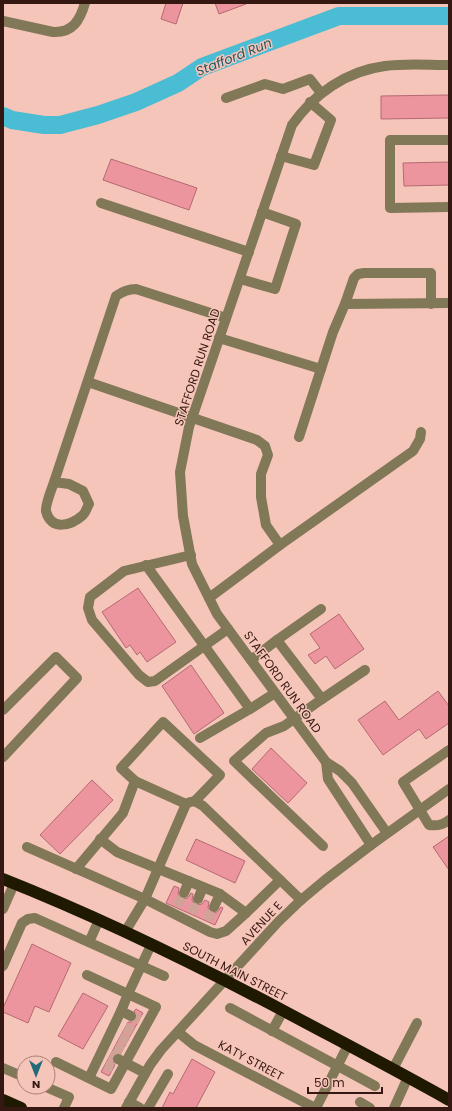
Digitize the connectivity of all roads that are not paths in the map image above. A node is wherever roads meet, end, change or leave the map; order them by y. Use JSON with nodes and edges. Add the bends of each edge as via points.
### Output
{"nodes":[{"id":1,"x":85,"y":3,"type":"edge"},
{"id":2,"x":3,"y":21,"type":"edge"},
{"id":3,"x":449,"y":65,"type":"edge"},
{"id":4,"x":321,"y":93,"type":"junction"},
{"id":5,"x":226,"y":98,"type":"dead end"},
{"id":6,"x":310,"y":102,"type":"junction"},
{"id":7,"x":449,"y":140,"type":"edge"},
{"id":8,"x":281,"y":156,"type":"junction"},
{"id":9,"x":101,"y":203,"type":"dead end"},
{"id":10,"x":449,"y":207,"type":"edge"},
{"id":11,"x":262,"y":212,"type":"junction"},
{"id":12,"x":249,"y":252,"type":"junction"},
{"id":13,"x":240,"y":279,"type":"junction"},
{"id":14,"x":449,"y":303,"type":"edge"},
{"id":15,"x":345,"y":304,"type":"junction"},
{"id":16,"x":430,"y":304,"type":"junction"},
{"id":17,"x":226,"y":318,"type":"junction"},
{"id":18,"x":219,"y":338,"type":"junction"},
{"id":19,"x":321,"y":369,"type":"junction"},
{"id":20,"x":88,"y":382,"type":"junction"},
{"id":21,"x":192,"y":418,"type":"junction"},
{"id":22,"x":421,"y":432,"type":"dead end"},
{"id":23,"x":299,"y":437,"type":"dead end"},
{"id":24,"x":54,"y":482,"type":"junction"},
{"id":25,"x":280,"y":545,"type":"junction"},
{"id":26,"x":191,"y":555,"type":"junction"},
{"id":27,"x":146,"y":565,"type":"junction"},
{"id":28,"x":209,"y":598,"type":"junction"},
{"id":29,"x":321,"y":609,"type":"dead end"},
{"id":30,"x":228,"y":629,"type":"junction"},
{"id":31,"x":277,"y":640,"type":"junction"},
{"id":32,"x":204,"y":646,"type":"junction"},
{"id":33,"x":250,"y":660,"type":"junction"},
{"id":34,"x":365,"y":670,"type":"dead end"},
{"id":35,"x":275,"y":693,"type":"junction"},
{"id":36,"x":322,"y":699,"type":"junction"},
{"id":37,"x":250,"y":709,"type":"junction"},
{"id":38,"x":3,"y":710,"type":"edge"},
{"id":39,"x":294,"y":718,"type":"junction"},
{"id":40,"x":200,"y":738,"type":"dead end"},
{"id":41,"x":449,"y":750,"type":"edge"},
{"id":42,"x":3,"y":757,"type":"edge"},
{"id":43,"x":326,"y":762,"type":"junction"},
{"id":44,"x":135,"y":781,"type":"junction"},
{"id":45,"x":449,"y":789,"type":"edge"},
{"id":46,"x":190,"y":802,"type":"junction"},
{"id":47,"x":420,"y":810,"type":"junction"},
{"id":48,"x":449,"y":820,"type":"edge"},
{"id":49,"x":387,"y":833,"type":"junction"},
{"id":50,"x":100,"y":839,"type":"junction"},
{"id":51,"x":323,"y":846,"type":"dead end"},
{"id":52,"x":371,"y":846,"type":"junction"},
{"id":53,"x":27,"y":847,"type":"dead end"},
{"id":54,"x":159,"y":868,"type":"junction"},
{"id":55,"x":76,"y":869,"type":"junction"},
{"id":56,"x":3,"y":879,"type":"edge"},
{"id":57,"x":280,"y":880,"type":"junction"},
{"id":58,"x":189,"y":881,"type":"junction"},
{"id":59,"x":14,"y":884,"type":"junction"},
{"id":60,"x":204,"y":887,"type":"junction"},
{"id":61,"x":184,"y":893,"type":"tunnel mouth"},
{"id":62,"x":220,"y":894,"type":"junction"},
{"id":63,"x":145,"y":899,"type":"junction"},
{"id":64,"x":198,"y":899,"type":"tunnel mouth"},
{"id":65,"x":301,"y":900,"type":"junction"},
{"id":66,"x":214,"y":907,"type":"tunnel mouth"},
{"id":67,"x":3,"y":909,"type":"edge"},
{"id":68,"x":246,"y":913,"type":"junction"},
{"id":69,"x":99,"y":920,"type":"junction"},
{"id":70,"x":125,"y":932,"type":"junction"},
{"id":71,"x":89,"y":942,"type":"junction"},
{"id":72,"x":151,"y":945,"type":"junction"},
{"id":73,"x":3,"y":966,"type":"edge"},
{"id":74,"x":142,"y":966,"type":"junction"},
{"id":75,"x":87,"y":975,"type":"dead end"},
{"id":76,"x":164,"y":976,"type":"dead end"},
{"id":77,"x":225,"y":981,"type":"junction"},
{"id":78,"x":128,"y":994,"type":"junction"},
{"id":79,"x":230,"y":1008,"type":"dead end"},
{"id":80,"x":121,"y":1011,"type":"junction"},
{"id":81,"x":282,"y":1011,"type":"junction"},
{"id":82,"x":139,"y":1020,"type":"junction"},
{"id":83,"x":115,"y":1023,"type":"junction"},
{"id":84,"x":417,"y":1023,"type":"dead end"},
{"id":85,"x":133,"y":1031,"type":"junction"},
{"id":86,"x":272,"y":1031,"type":"junction"},
{"id":87,"x":178,"y":1032,"type":"junction"},
{"id":88,"x":123,"y":1039,"type":"junction"},
{"id":89,"x":348,"y":1045,"type":"junction"},
{"id":90,"x":116,"y":1053,"type":"junction"},
{"id":91,"x":56,"y":1062,"type":"dead end"},
{"id":92,"x":109,"y":1066,"type":"junction"},
{"id":93,"x":337,"y":1066,"type":"junction"},
{"id":94,"x":3,"y":1068,"type":"edge"},
{"id":95,"x":393,"y":1069,"type":"junction"},
{"id":96,"x":145,"y":1073,"type":"junction"},
{"id":97,"x":16,"y":1074,"type":"edge"},
{"id":98,"x":168,"y":1074,"type":"dead end"},
{"id":99,"x":408,"y":1077,"type":"junction"},
{"id":100,"x":89,"y":1078,"type":"junction"},
{"id":101,"x":375,"y":1086,"type":"dead end"},
{"id":102,"x":56,"y":1092,"type":"edge"},
{"id":103,"x":3,"y":1100,"type":"edge"},
{"id":104,"x":449,"y":1100,"type":"edge"},
{"id":105,"x":360,"y":1102,"type":"dead end"},
{"id":106,"x":127,"y":1105,"type":"edge"},
{"id":107,"x":21,"y":1108,"type":"edge"},
{"id":108,"x":64,"y":1108,"type":"edge"},
{"id":109,"x":140,"y":1108,"type":"edge"},
{"id":110,"x":148,"y":1108,"type":"edge"},
{"id":111,"x":315,"y":1108,"type":"edge"},
{"id":112,"x":370,"y":1108,"type":"edge"},
{"id":113,"x":394,"y":1108,"type":"edge"}],
"edges":[{"from":1,"to":2,"type":"street","via":[[77,23],[60,32]]},
{"from":3,"to":4,"type":"street","name":"STAFFORD RUN ROAD","via":[[375,67],[344,79]]},
{"from":4,"to":5,"type":"street","via":[[310,79],[283,89],[265,84]]},
{"from":4,"to":6,"type":"street","name":"STAFFORD RUN ROAD"},
{"from":6,"to":8,"type":"street","name":"STAFFORD RUN ROAD","via":[[292,125]]},
{"from":6,"to":8,"type":"street","via":[[331,120],[314,165]]},
{"from":7,"to":10,"type":"street","via":[[390,140],[390,208]]},
{"from":8,"to":11,"type":"street","name":"STAFFORD RUN ROAD"},
{"from":9,"to":12,"type":"street"},
{"from":11,"to":12,"type":"street","name":"STAFFORD RUN ROAD"},
{"from":11,"to":13,"type":"street","via":[[296,224],[275,289]]},
{"from":12,"to":13,"type":"street","name":"STAFFORD RUN ROAD"},
{"from":13,"to":17,"type":"street","name":"STAFFORD RUN ROAD"},
{"from":14,"to":16,"type":"street"},
{"from":15,"to":16,"type":"street"},
{"from":15,"to":16,"type":"street","via":[[354,278],[358,274],[430,273]]},
{"from":15,"to":19,"type":"street"},
{"from":17,"to":18,"type":"street","name":"STAFFORD RUN ROAD"},
{"from":17,"to":20,"type":"street","via":[[136,289],[122,291],[116,296]]},
{"from":18,"to":19,"type":"street"},
{"from":18,"to":21,"type":"street","name":"STAFFORD RUN ROAD"},
{"from":19,"to":23,"type":"street"},
{"from":20,"to":21,"type":"street"},
{"from":20,"to":24,"type":"street"},
{"from":21,"to":25,"type":"street","via":[[257,440],[265,446],[268,455],[261,474],[261,497],[266,525]]},
{"from":21,"to":26,"type":"street","name":"STAFFORD RUN ROAD","via":[[180,472],[183,516]]},
{"from":22,"to":25,"type":"street","via":[[413,451]]},
{"from":24,"to":24,"type":"street","via":[[46,510],[50,519],[61,526],[73,522],[84,514],[89,504],[83,492],[69,484]]},
{"from":25,"to":28,"type":"street"},
{"from":26,"to":27,"type":"street"},
{"from":26,"to":28,"type":"street","name":"STAFFORD RUN ROAD","via":[[192,564]]},
{"from":27,"to":32,"type":"street"},
{"from":27,"to":32,"type":"street","via":[[124,571],[90,598],[88,608],[92,620],[148,682],[155,681]]},
{"from":28,"to":30,"type":"street","name":"STAFFORD RUN ROAD"},
{"from":29,"to":31,"type":"street"},
{"from":30,"to":32,"type":"street"},
{"from":30,"to":33,"type":"street","name":"STAFFORD RUN ROAD"},
{"from":31,"to":33,"type":"street"},
{"from":31,"to":36,"type":"street"},
{"from":32,"to":37,"type":"street"},
{"from":33,"to":35,"type":"street","name":"STAFFORD RUN ROAD"},
{"from":34,"to":36,"type":"street"},
{"from":35,"to":37,"type":"street"},
{"from":35,"to":39,"type":"street","name":"STAFFORD RUN ROAD"},
{"from":36,"to":39,"type":"street"},
{"from":37,"to":40,"type":"street"},
{"from":38,"to":42,"type":"street","via":[[56,657],[77,678]]},
{"from":39,"to":43,"type":"street","name":"STAFFORD RUN ROAD"},
{"from":39,"to":51,"type":"street","via":[[284,726],[266,733],[234,761]]},
{"from":41,"to":47,"type":"street","via":[[402,782]]},
{"from":43,"to":49,"type":"street","name":"STAFFORD RUN ROAD","via":[[352,783]]},
{"from":43,"to":52,"type":"street","name":"STAFFORD RUN ROAD","via":[[328,779]]},
{"from":44,"to":46,"type":"street"},
{"from":44,"to":46,"type":"street","via":[[121,768],[164,722],[220,775]]},
{"from":44,"to":50,"type":"street","via":[[123,813]]},
{"from":45,"to":47,"type":"street","name":"AVENUE E"},
{"from":46,"to":54,"type":"street"},
{"from":46,"to":57,"type":"street","via":[[204,806]]},
{"from":47,"to":48,"type":"street","via":[[429,825],[435,826]]},
{"from":47,"to":49,"type":"street","name":"AVENUE E"},
{"from":49,"to":52,"type":"street","name":"AVENUE E"},
{"from":50,"to":54,"type":"street","via":[[117,852]]},
{"from":50,"to":55,"type":"street"},
{"from":52,"to":65,"type":"street","name":"AVENUE E"},
{"from":53,"to":55,"type":"street"},
{"from":54,"to":58,"type":"street"},
{"from":54,"to":63,"type":"street"},
{"from":55,"to":63,"type":"street"},
{"from":56,"to":59,"type":"highway","name":"SOUTH MAIN STREET"},
{"from":57,"to":65,"type":"street"},
{"from":57,"to":68,"type":"street"},
{"from":58,"to":60,"type":"street"},
{"from":58,"to":61,"type":"street"},
{"from":59,"to":67,"type":"street"},
{"from":59,"to":69,"type":"highway","name":"SOUTH MAIN STREET"},
{"from":60,"to":62,"type":"street"},
{"from":60,"to":64,"type":"street"},
{"from":62,"to":66,"type":"street"},
{"from":62,"to":68,"type":"street"},
{"from":63,"to":68,"type":"street","via":[[205,924],[217,934],[226,931]]},
{"from":63,"to":70,"type":"street"},
{"from":65,"to":77,"type":"street","name":"AVENUE E"},
{"from":69,"to":70,"type":"highway","name":"SOUTH MAIN STREET"},
{"from":69,"to":71,"type":"street"},
{"from":70,"to":72,"type":"highway","name":"SOUTH MAIN STREET"},
{"from":71,"to":73,"type":"street","via":[[35,918],[28,919],[22,923]]},
{"from":71,"to":74,"type":"street"},
{"from":72,"to":74,"type":"street"},
{"from":72,"to":77,"type":"highway","name":"SOUTH MAIN STREET"},
{"from":74,"to":76,"type":"street"},
{"from":74,"to":78,"type":"street"},
{"from":75,"to":78,"type":"street"},
{"from":77,"to":81,"type":"highway","name":"SOUTH MAIN STREET"},
{"from":77,"to":87,"type":"street","name":"AVENUE E"},
{"from":78,"to":80,"type":"street"},
{"from":78,"to":82,"type":"street","via":[[156,1008]]},
{"from":79,"to":86,"type":"street"},
{"from":80,"to":82,"type":"street"},
{"from":80,"to":83,"type":"street"},
{"from":81,"to":86,"type":"street"},
{"from":81,"to":89,"type":"highway","name":"SOUTH MAIN STREET"},
{"from":82,"to":85,"type":"street"},
{"from":83,"to":85,"type":"street"},
{"from":83,"to":88,"type":"street"},
{"from":84,"to":95,"type":"street"},
{"from":85,"to":88,"type":"street"},
{"from":86,"to":93,"type":"street"},
{"from":87,"to":96,"type":"street","name":"AVENUE E"},
{"from":87,"to":111,"type":"street","name":"KATY STREET","via":[[194,1045]]},
{"from":88,"to":90,"type":"street"},
{"from":88,"to":90,"type":"street"},
{"from":89,"to":93,"type":"street"},
{"from":89,"to":95,"type":"highway","name":"SOUTH MAIN STREET"},
{"from":90,"to":92,"type":"street"},
{"from":90,"to":92,"type":"street"},
{"from":90,"to":96,"type":"street"},
{"from":91,"to":100,"type":"street"},
{"from":92,"to":100,"type":"street"},
{"from":92,"to":100,"type":"street","via":[[111,1088]]},
{"from":93,"to":101,"type":"street"},
{"from":93,"to":111,"type":"street"},
{"from":94,"to":97,"type":"street"},
{"from":95,"to":99,"type":"highway","name":"SOUTH MAIN STREET"},
{"from":96,"to":106,"type":"street","name":"AVENUE E"},
{"from":98,"to":110,"type":"street"},
{"from":99,"to":104,"type":"highway","name":"SOUTH MAIN STREET"},
{"from":99,"to":113,"type":"street"},
{"from":102,"to":108,"type":"street","via":[[68,1097]]},
{"from":103,"to":107,"type":"highway"},
{"from":105,"to":112,"type":"street"},
{"from":106,"to":109,"type":"street"}]}
